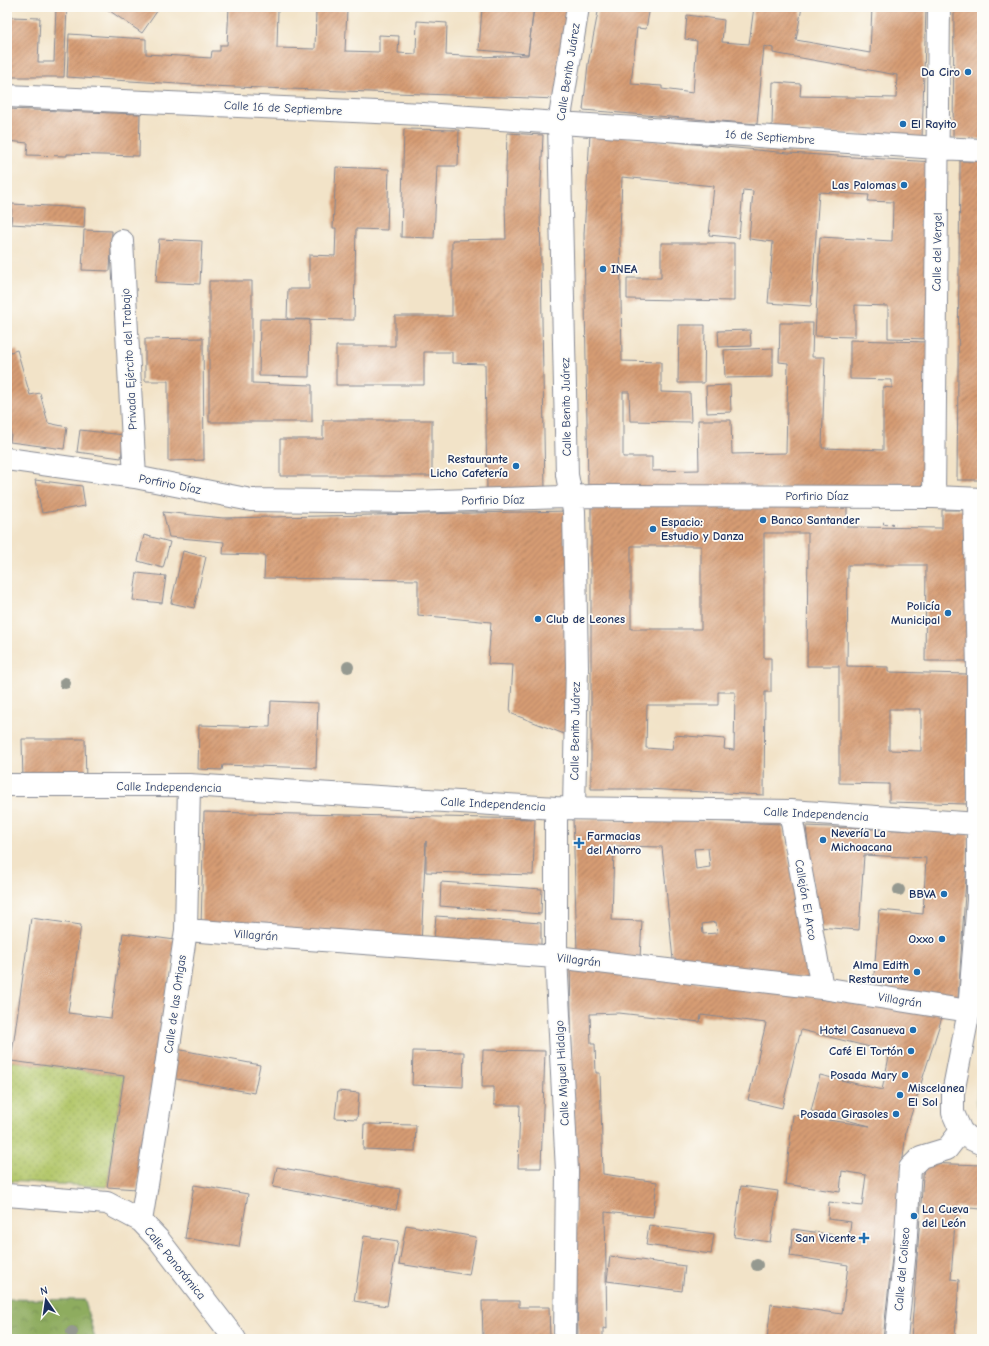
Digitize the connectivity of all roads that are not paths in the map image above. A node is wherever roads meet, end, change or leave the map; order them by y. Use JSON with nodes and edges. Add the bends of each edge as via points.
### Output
{"nodes":[{"id":1,"x":578,"y":7,"type":"edge"},
{"id":2,"x":939,"y":7,"type":"edge"},
{"id":3,"x":7,"y":96,"type":"edge"},
{"id":4,"x":559,"y":123,"type":"junction"},
{"id":5,"x":938,"y":148,"type":"junction"},
{"id":6,"x":982,"y":150,"type":"edge"},
{"id":7,"x":122,"y":241,"type":"dead end"},
{"id":8,"x":7,"y":459,"type":"edge"},
{"id":9,"x":135,"y":477,"type":"junction"},
{"id":10,"x":934,"y":497,"type":"junction"},
{"id":11,"x":572,"y":498,"type":"junction"},
{"id":12,"x":978,"y":499,"type":"edge"},
{"id":13,"x":7,"y":785,"type":"edge"},
{"id":14,"x":189,"y":786,"type":"junction"},
{"id":15,"x":565,"y":808,"type":"junction"},
{"id":16,"x":790,"y":811,"type":"junction"},
{"id":17,"x":978,"y":824,"type":"junction"},
{"id":18,"x":186,"y":930,"type":"junction"},
{"id":19,"x":556,"y":957,"type":"junction"},
{"id":20,"x":822,"y":988,"type":"junction"},
{"id":21,"x":969,"y":1011,"type":"junction"},
{"id":22,"x":961,"y":1131,"type":"junction"},
{"id":23,"x":982,"y":1144,"type":"edge"},
{"id":24,"x":7,"y":1194,"type":"edge"},
{"id":25,"x":141,"y":1221,"type":"junction"},
{"id":26,"x":235,"y":1339,"type":"edge"},
{"id":27,"x":565,"y":1339,"type":"edge"},
{"id":28,"x":896,"y":1339,"type":"edge"}],
"edges":[{"from":1,"to":4,"type":"street","name":"Calle Benito Juárez"},
{"from":2,"to":5,"type":"street","name":"Calle del Vergel"},
{"from":3,"to":4,"type":"street","name":"Calle 16 de Septiembre","via":[[423,114]]},
{"from":4,"to":5,"type":"street","name":"16 de Septiembre"},
{"from":4,"to":11,"type":"street","name":"Calle Benito Juárez","via":[[567,475]]},
{"from":5,"to":6,"type":"street","name":"16 de Septiembre"},
{"from":5,"to":10,"type":"street","name":"Calle del Vergel"},
{"from":7,"to":9,"type":"street","name":"Privada Ejército del Trabajo"},
{"from":8,"to":9,"type":"street","name":"Porfirio Díaz"},
{"from":9,"to":11,"type":"street","name":"Porfirio Díaz","via":[[251,500],[412,502]]},
{"from":10,"to":11,"type":"street","name":"Porfirio Díaz"},
{"from":10,"to":12,"type":"street","name":"Porfirio Díaz"},
{"from":11,"to":15,"type":"street","name":"Calle Benito Juárez","via":[[577,667]]},
{"from":12,"to":17,"type":"street"},
{"from":13,"to":14,"type":"street","name":"Calle Independencia"},
{"from":14,"to":15,"type":"street","name":"Calle Independencia"},
{"from":14,"to":18,"type":"street","name":"Calle de las Ortigas"},
{"from":15,"to":16,"type":"street","name":"Calle Independencia"},
{"from":15,"to":19,"type":"street","name":"Calle Miguel Hidalgo"},
{"from":16,"to":17,"type":"street","name":"Calle Independencia"},
{"from":16,"to":20,"type":"street","name":"Callejón El Arco"},
{"from":17,"to":21,"type":"street","via":[[978,900]]},
{"from":18,"to":19,"type":"street","name":"Villagrán"},
{"from":18,"to":25,"type":"street","name":"Calle de las Ortigas"},
{"from":19,"to":20,"type":"street","name":"Villagrán"},
{"from":19,"to":27,"type":"street","name":"Calle Miguel Hidalgo","via":[[567,1171]]},
{"from":20,"to":21,"type":"street","name":"Villagrán"},
{"from":21,"to":22,"type":"street","via":[[953,1093],[953,1113]]},
{"from":22,"to":23,"type":"street"},
{"from":22,"to":28,"type":"street","name":"Calle del Coliseo","via":[[947,1149],[921,1157],[910,1168]]},
{"from":24,"to":25,"type":"street","name":"Calle Panorámica","via":[[107,1203]]},
{"from":25,"to":26,"type":"street","name":"Calle Panorámica","via":[[159,1240]]}]}
